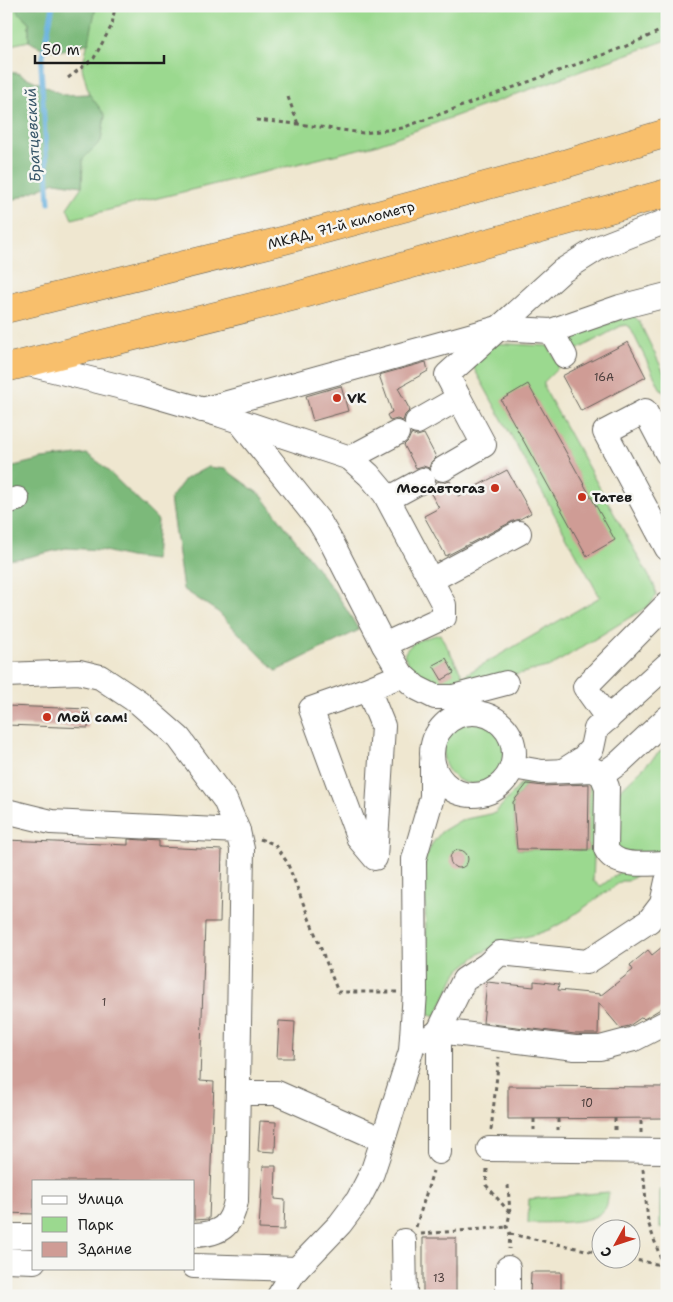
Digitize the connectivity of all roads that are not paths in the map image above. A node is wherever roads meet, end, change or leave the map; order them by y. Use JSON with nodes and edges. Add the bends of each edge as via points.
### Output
{"nodes":[{"id":1,"x":667,"y":133,"type":"edge"},
{"id":2,"x":667,"y":193,"type":"edge"},
{"id":3,"x":667,"y":221,"type":"edge"},
{"id":4,"x":667,"y":295,"type":"edge"},
{"id":5,"x":10,"y":308,"type":"edge"},
{"id":6,"x":498,"y":328,"type":"junction"},
{"id":7,"x":551,"y":331,"type":"junction"},
{"id":8,"x":565,"y":356,"type":"dead end"},
{"id":9,"x":12,"y":367,"type":"edge"},
{"id":10,"x":459,"y":398,"type":"junction"},
{"id":11,"x":202,"y":410,"type":"junction"},
{"id":12,"x":240,"y":422,"type":"junction"},
{"id":13,"x":667,"y":453,"type":"edge"},
{"id":14,"x":350,"y":458,"type":"junction"},
{"id":15,"x":388,"y":499,"type":"junction"},
{"id":16,"x":519,"y":533,"type":"dead end"},
{"id":17,"x":667,"y":548,"type":"edge"},
{"id":18,"x":431,"y":580,"type":"junction"},
{"id":19,"x":667,"y":604,"type":"edge"},
{"id":20,"x":384,"y":645,"type":"junction"},
{"id":21,"x":667,"y":665,"type":"edge"},
{"id":22,"x":6,"y":675,"type":"edge"},
{"id":23,"x":402,"y":675,"type":"junction"},
{"id":24,"x":506,"y":683,"type":"dead end"},
{"id":25,"x":368,"y":689,"type":"junction"},
{"id":26,"x":608,"y":718,"type":"junction"},
{"id":27,"x":667,"y":718,"type":"edge"},
{"id":28,"x":432,"y":763,"type":"junction"},
{"id":29,"x":512,"y":767,"type":"junction"},
{"id":30,"x":563,"y":771,"type":"junction"},
{"id":31,"x":602,"y":775,"type":"junction"},
{"id":32,"x":464,"y":795,"type":"junction"},
{"id":33,"x":6,"y":811,"type":"edge"},
{"id":34,"x":238,"y":831,"type":"junction"},
{"id":35,"x":421,"y":832,"type":"junction"},
{"id":36,"x":667,"y":863,"type":"edge"},
{"id":37,"x":667,"y":881,"type":"edge"},
{"id":38,"x":664,"y":906,"type":"edge"},
{"id":39,"x":667,"y":1022,"type":"edge"},
{"id":40,"x":439,"y":1031,"type":"junction"},
{"id":41,"x":411,"y":1050,"type":"junction"},
{"id":42,"x":238,"y":1093,"type":"junction"},
{"id":43,"x":383,"y":1140,"type":"junction"},
{"id":44,"x":489,"y":1149,"type":"dead end"},
{"id":45,"x":667,"y":1151,"type":"edge"},
{"id":46,"x":439,"y":1152,"type":"road end"},
{"id":47,"x":195,"y":1235,"type":"edge"},
{"id":48,"x":6,"y":1236,"type":"edge"},
{"id":49,"x":32,"y":1236,"type":"edge"},
{"id":50,"x":404,"y":1242,"type":"dead end"},
{"id":51,"x":6,"y":1260,"type":"edge"},
{"id":52,"x":32,"y":1261,"type":"edge"},
{"id":53,"x":195,"y":1266,"type":"edge"},
{"id":54,"x":508,"y":1268,"type":"road end"},
{"id":55,"x":297,"y":1269,"type":"junction"},
{"id":56,"x":279,"y":1296,"type":"edge"},
{"id":57,"x":405,"y":1296,"type":"edge"},
{"id":58,"x":508,"y":1296,"type":"edge"}],
"edges":[{"from":1,"to":5,"type":"highway","name":"МКАД, 71-й километр","via":[[295,238]]},
{"from":2,"to":9,"type":"highway","via":[[309,293]]},
{"from":3,"to":6,"type":"street","via":[[600,247],[562,271]]},
{"from":4,"to":7,"type":"street"},
{"from":6,"to":7,"type":"street"},
{"from":6,"to":10,"type":"street","via":[[446,375]]},
{"from":6,"to":11,"type":"street"},
{"from":7,"to":8,"type":"street"},
{"from":9,"to":11,"type":"street","via":[[142,392]]},
{"from":10,"to":14,"type":"street"},
{"from":10,"to":15,"type":"street","via":[[484,445]]},
{"from":11,"to":12,"type":"street"},
{"from":12,"to":14,"type":"street"},
{"from":12,"to":20,"type":"street","via":[[334,545]]},
{"from":13,"to":17,"type":"street","via":[[645,411],[605,432]]},
{"from":14,"to":15,"type":"street"},
{"from":15,"to":18,"type":"street"},
{"from":16,"to":18,"type":"street"},
{"from":18,"to":20,"type":"street","via":[[444,605],[444,617]]},
{"from":19,"to":26,"type":"street","via":[[585,687]]},
{"from":20,"to":23,"type":"street"},
{"from":21,"to":26,"type":"street"},
{"from":22,"to":34,"type":"street","via":[[80,672],[100,678],[139,703],[179,738],[225,800]]},
{"from":23,"to":24,"type":"street","via":[[416,688],[434,696],[453,697]]},
{"from":23,"to":25,"type":"street"},
{"from":25,"to":25,"type":"street","via":[[383,726],[375,858],[359,839],[311,708]]},
{"from":26,"to":30,"type":"street","via":[[596,729],[592,748]]},
{"from":27,"to":31,"type":"street"},
{"from":28,"to":29,"type":"street","via":[[431,747],[437,732],[449,720],[464,713],[480,713],[497,720],[506,730],[513,743]]},
{"from":28,"to":32,"type":"street","via":[[439,779]]},
{"from":28,"to":35,"type":"street","via":[[432,796]]},
{"from":29,"to":30,"type":"street","via":[[542,772]]},
{"from":29,"to":32,"type":"street","via":[[498,788],[483,795]]},
{"from":30,"to":31,"type":"street","via":[[594,770]]},
{"from":31,"to":36,"type":"street","via":[[607,787],[606,849],[609,855],[620,862]]},
{"from":32,"to":35,"type":"street","via":[[444,805]]},
{"from":33,"to":34,"type":"street","via":[[51,822]]},
{"from":34,"to":42,"type":"street","via":[[242,849]]},
{"from":35,"to":41,"type":"street","via":[[414,859],[415,992]]},
{"from":37,"to":38,"type":"street"},
{"from":38,"to":40,"type":"street","via":[[649,921],[586,962],[500,953],[464,980]]},
{"from":39,"to":40,"type":"street","via":[[634,1039],[600,1048],[575,1048]]},
{"from":40,"to":41,"type":"street"},
{"from":40,"to":46,"type":"street"},
{"from":41,"to":43,"type":"street"},
{"from":42,"to":43,"type":"street","via":[[277,1093]]},
{"from":42,"to":47,"type":"street","via":[[233,1216],[226,1226],[213,1234]]},
{"from":43,"to":55,"type":"street","via":[[372,1173],[358,1200]]},
{"from":44,"to":45,"type":"street"},
{"from":48,"to":49,"type":"street"},
{"from":50,"to":57,"type":"street"},
{"from":51,"to":52,"type":"street"},
{"from":53,"to":55,"type":"street"},
{"from":54,"to":58,"type":"street"},
{"from":55,"to":56,"type":"street"}]}
